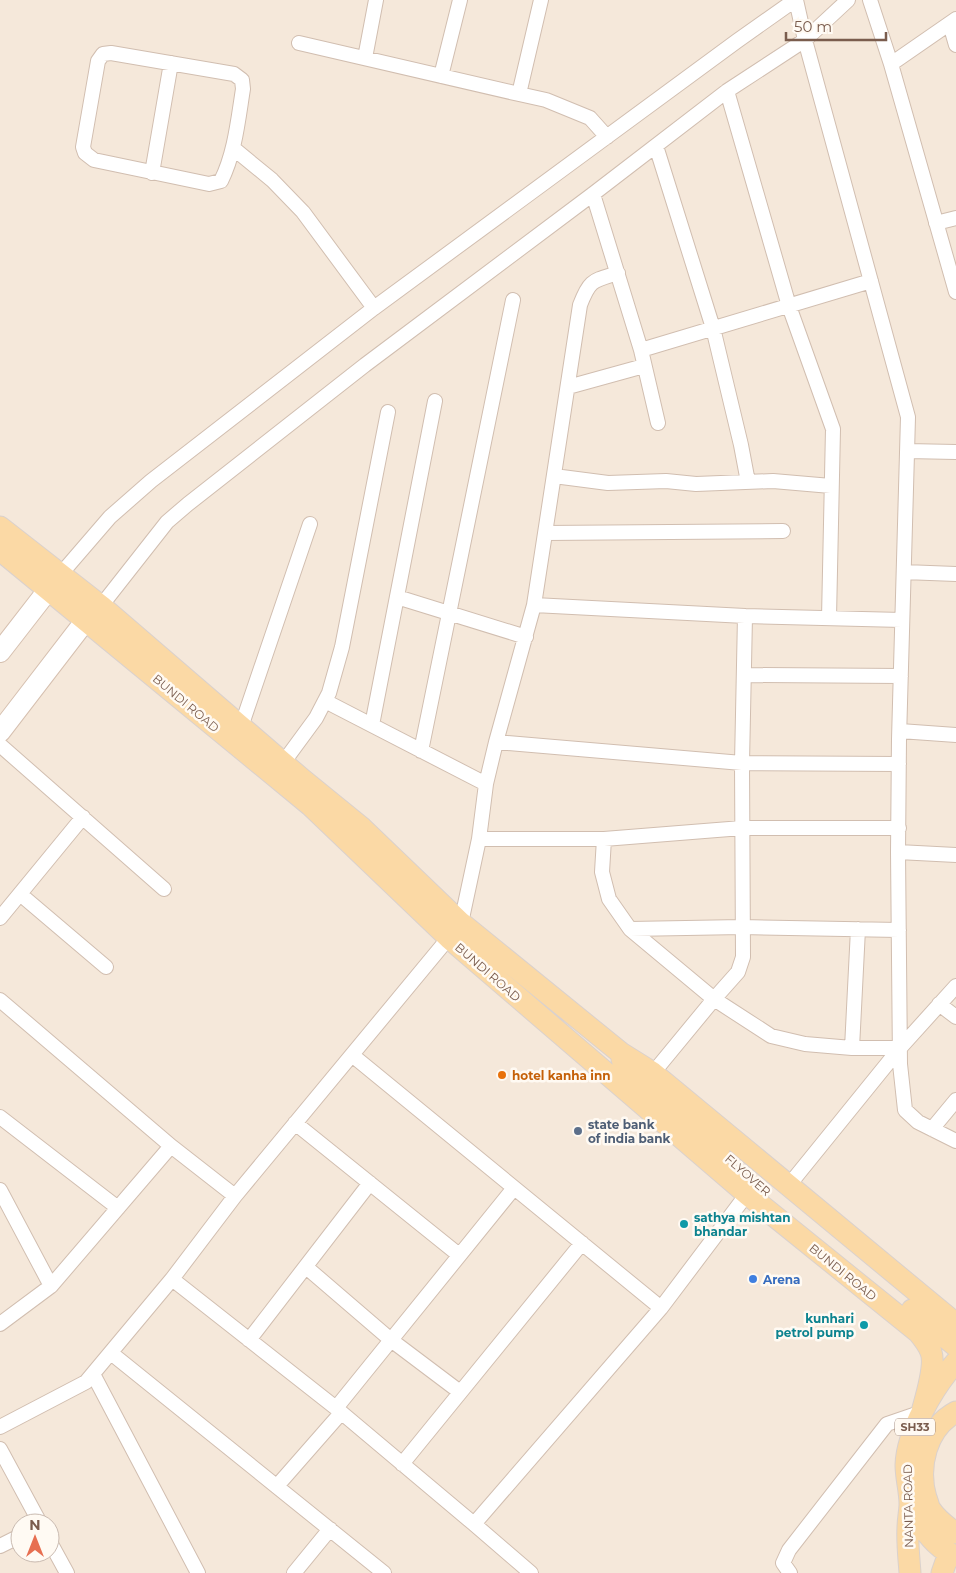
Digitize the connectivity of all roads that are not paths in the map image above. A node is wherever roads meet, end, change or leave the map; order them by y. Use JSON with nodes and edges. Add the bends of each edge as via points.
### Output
{"nodes":[{"id":1,"x":376,"y":0,"type":"edge"},
{"id":2,"x":460,"y":0,"type":"edge"},
{"id":3,"x":541,"y":0,"type":"edge"},
{"id":4,"x":848,"y":0,"type":"edge"},
{"id":5,"x":870,"y":0,"type":"edge"},
{"id":6,"x":796,"y":2,"type":"edge"},
{"id":7,"x":953,"y":21,"type":"edge"},
{"id":8,"x":805,"y":40,"type":"junction"},
{"id":9,"x":299,"y":43,"type":"dead end"},
{"id":10,"x":956,"y":45,"type":"edge"},
{"id":11,"x":365,"y":58,"type":"junction"},
{"id":12,"x":171,"y":63,"type":"junction"},
{"id":13,"x":891,"y":64,"type":"junction"},
{"id":14,"x":441,"y":76,"type":"junction"},
{"id":15,"x":727,"y":91,"type":"junction"},
{"id":16,"x":519,"y":94,"type":"junction"},
{"id":17,"x":607,"y":137,"type":"junction"},
{"id":18,"x":656,"y":146,"type":"junction"},
{"id":19,"x":233,"y":148,"type":"junction"},
{"id":20,"x":152,"y":173,"type":"junction"},
{"id":21,"x":593,"y":194,"type":"junction"},
{"id":22,"x":956,"y":218,"type":"edge"},
{"id":23,"x":936,"y":223,"type":"junction"},
{"id":24,"x":618,"y":273,"type":"junction"},
{"id":25,"x":871,"y":281,"type":"junction"},
{"id":26,"x":956,"y":292,"type":"edge"},
{"id":27,"x":512,"y":300,"type":"dead end"},
{"id":28,"x":789,"y":306,"type":"junction"},
{"id":29,"x":374,"y":308,"type":"junction"},
{"id":30,"x":714,"y":328,"type":"junction"},
{"id":31,"x":641,"y":350,"type":"junction"},
{"id":32,"x":644,"y":366,"type":"junction"},
{"id":33,"x":568,"y":387,"type":"junction"},
{"id":34,"x":434,"y":401,"type":"dead end"},
{"id":35,"x":388,"y":412,"type":"dead end"},
{"id":36,"x":658,"y":423,"type":"dead end"},
{"id":37,"x":907,"y":451,"type":"junction"},
{"id":38,"x":956,"y":452,"type":"edge"},
{"id":39,"x":554,"y":476,"type":"junction"},
{"id":40,"x":748,"y":482,"type":"junction"},
{"id":41,"x":831,"y":486,"type":"junction"},
{"id":42,"x":310,"y":524,"type":"dead end"},
{"id":43,"x":0,"y":527,"type":"edge"},
{"id":44,"x":783,"y":531,"type":"dead end"},
{"id":45,"x":546,"y":533,"type":"junction"},
{"id":46,"x":0,"y":550,"type":"edge"},
{"id":47,"x":904,"y":572,"type":"junction"},
{"id":48,"x":956,"y":574,"type":"edge"},
{"id":49,"x":54,"y":582,"type":"junction"},
{"id":50,"x":396,"y":597,"type":"junction"},
{"id":51,"x":534,"y":605,"type":"junction"},
{"id":52,"x":449,"y":612,"type":"junction"},
{"id":53,"x":94,"y":613,"type":"junction"},
{"id":54,"x":745,"y":616,"type":"junction"},
{"id":55,"x":829,"y":618,"type":"junction"},
{"id":56,"x":902,"y":620,"type":"junction"},
{"id":57,"x":526,"y":637,"type":"junction"},
{"id":58,"x":0,"y":652,"type":"edge"},
{"id":59,"x":744,"y":675,"type":"junction"},
{"id":60,"x":901,"y":676,"type":"junction"},
{"id":61,"x":325,"y":701,"type":"junction"},
{"id":62,"x":372,"y":725,"type":"junction"},
{"id":63,"x":242,"y":727,"type":"junction"},
{"id":64,"x":900,"y":731,"type":"junction"},
{"id":65,"x":0,"y":732,"type":"edge"},
{"id":66,"x":956,"y":735,"type":"edge"},
{"id":67,"x":496,"y":742,"type":"junction"},
{"id":68,"x":0,"y":744,"type":"edge"},
{"id":69,"x":421,"y":751,"type":"junction"},
{"id":70,"x":283,"y":763,"type":"junction"},
{"id":71,"x":742,"y":763,"type":"junction"},
{"id":72,"x":899,"y":764,"type":"junction"},
{"id":73,"x":486,"y":784,"type":"junction"},
{"id":74,"x":83,"y":817,"type":"junction"},
{"id":75,"x":742,"y":828,"type":"junction"},
{"id":76,"x":899,"y":828,"type":"junction"},
{"id":77,"x":479,"y":839,"type":"junction"},
{"id":78,"x":604,"y":839,"type":"junction"},
{"id":79,"x":898,"y":852,"type":"junction"},
{"id":80,"x":956,"y":855,"type":"edge"},
{"id":81,"x":164,"y":889,"type":"dead end"},
{"id":82,"x":20,"y":894,"type":"junction"},
{"id":83,"x":0,"y":918,"type":"edge"},
{"id":84,"x":742,"y":927,"type":"junction"},
{"id":85,"x":630,"y":929,"type":"junction"},
{"id":86,"x":858,"y":929,"type":"junction"},
{"id":87,"x":899,"y":930,"type":"junction"},
{"id":88,"x":455,"y":931,"type":"junction"},
{"id":89,"x":106,"y":967,"type":"dead end"},
{"id":90,"x":956,"y":986,"type":"edge"},
{"id":91,"x":714,"y":999,"type":"junction"},
{"id":92,"x":0,"y":1000,"type":"edge"},
{"id":93,"x":939,"y":1004,"type":"junction"},
{"id":94,"x":956,"y":1017,"type":"edge"},
{"id":95,"x":852,"y":1048,"type":"junction"},
{"id":96,"x":900,"y":1048,"type":"junction"},
{"id":97,"x":352,"y":1055,"type":"junction"},
{"id":98,"x":650,"y":1081,"type":"junction"},
{"id":99,"x":956,"y":1100,"type":"edge"},
{"id":100,"x":0,"y":1117,"type":"edge"},
{"id":101,"x":295,"y":1123,"type":"junction"},
{"id":102,"x":932,"y":1129,"type":"junction"},
{"id":103,"x":956,"y":1141,"type":"edge"},
{"id":104,"x":171,"y":1146,"type":"junction"},
{"id":105,"x":370,"y":1183,"type":"junction"},
{"id":106,"x":789,"y":1185,"type":"junction"},
{"id":107,"x":514,"y":1188,"type":"junction"},
{"id":108,"x":0,"y":1190,"type":"edge"},
{"id":109,"x":747,"y":1194,"type":"junction"},
{"id":110,"x":235,"y":1196,"type":"junction"},
{"id":111,"x":118,"y":1208,"type":"junction"},
{"id":112,"x":582,"y":1243,"type":"junction"},
{"id":113,"x":459,"y":1255,"type":"junction"},
{"id":114,"x":306,"y":1267,"type":"junction"},
{"id":115,"x":172,"y":1279,"type":"junction"},
{"id":116,"x":51,"y":1286,"type":"junction"},
{"id":117,"x":660,"y":1308,"type":"junction"},
{"id":118,"x":0,"y":1324,"type":"edge"},
{"id":119,"x":956,"y":1324,"type":"edge"},
{"id":120,"x":249,"y":1340,"type":"junction"},
{"id":121,"x":391,"y":1340,"type":"junction"},
{"id":122,"x":956,"y":1346,"type":"edge"},
{"id":123,"x":111,"y":1353,"type":"junction"},
{"id":124,"x":956,"y":1362,"type":"edge"},
{"id":125,"x":92,"y":1374,"type":"junction"},
{"id":126,"x":956,"y":1384,"type":"edge"},
{"id":127,"x":460,"y":1392,"type":"junction"},
{"id":128,"x":338,"y":1410,"type":"junction"},
{"id":129,"x":922,"y":1412,"type":"junction"},
{"id":130,"x":956,"y":1412,"type":"edge"},
{"id":131,"x":0,"y":1427,"type":"edge"},
{"id":132,"x":0,"y":1449,"type":"edge"},
{"id":133,"x":402,"y":1464,"type":"junction"},
{"id":134,"x":277,"y":1486,"type":"junction"},
{"id":135,"x":910,"y":1503,"type":"junction"},
{"id":136,"x":35,"y":1513,"type":"edge"},
{"id":137,"x":474,"y":1524,"type":"junction"},
{"id":138,"x":330,"y":1529,"type":"junction"},
{"id":139,"x":956,"y":1533,"type":"edge"},
{"id":140,"x":60,"y":1560,"type":"edge"},
{"id":141,"x":949,"y":1561,"type":"edge"},
{"id":142,"x":525,"y":1571,"type":"edge"},
{"id":143,"x":67,"y":1573,"type":"edge"},
{"id":144,"x":198,"y":1573,"type":"edge"},
{"id":145,"x":294,"y":1573,"type":"edge"},
{"id":146,"x":384,"y":1573,"type":"edge"},
{"id":147,"x":790,"y":1573,"type":"edge"},
{"id":148,"x":910,"y":1573,"type":"edge"}],
"edges":[{"from":1,"to":11,"type":"street"},
{"from":2,"to":14,"type":"street"},
{"from":3,"to":16,"type":"street"},
{"from":4,"to":8,"type":"street"},
{"from":5,"to":13,"type":"street"},
{"from":6,"to":8,"type":"street"},
{"from":6,"to":17,"type":"street","via":[[736,41]]},
{"from":7,"to":10,"type":"street"},
{"from":7,"to":13,"type":"street"},
{"from":8,"to":15,"type":"street"},
{"from":8,"to":25,"type":"street"},
{"from":9,"to":11,"type":"street"},
{"from":11,"to":14,"type":"street"},
{"from":12,"to":19,"type":"street","via":[[234,74],[242,80]]},
{"from":12,"to":20,"type":"street"},
{"from":12,"to":20,"type":"street","via":[[103,54],[98,61],[83,147],[94,160]]},
{"from":13,"to":23,"type":"street"},
{"from":14,"to":16,"type":"street"},
{"from":15,"to":18,"type":"street"},
{"from":15,"to":28,"type":"street"},
{"from":16,"to":17,"type":"street","via":[[582,114]]},
{"from":17,"to":29,"type":"street"},
{"from":18,"to":21,"type":"street"},
{"from":18,"to":30,"type":"street"},
{"from":19,"to":20,"type":"street","via":[[221,181],[209,184]]},
{"from":19,"to":29,"type":"street","via":[[272,180],[303,212]]},
{"from":21,"to":24,"type":"street"},
{"from":21,"to":53,"type":"street","via":[[365,365],[188,504],[168,522]]},
{"from":22,"to":23,"type":"street"},
{"from":23,"to":26,"type":"street"},
{"from":24,"to":31,"type":"street"},
{"from":24,"to":33,"type":"street","via":[[594,280],[586,290],[580,305]]},
{"from":25,"to":28,"type":"street"},
{"from":25,"to":37,"type":"street","via":[[908,417]]},
{"from":27,"to":52,"type":"street"},
{"from":28,"to":30,"type":"street"},
{"from":28,"to":41,"type":"street","via":[[832,429]]},
{"from":29,"to":49,"type":"street","via":[[151,482],[110,518]]},
{"from":30,"to":31,"type":"street"},
{"from":30,"to":40,"type":"street"},
{"from":31,"to":32,"type":"street"},
{"from":32,"to":33,"type":"street"},
{"from":32,"to":36,"type":"street"},
{"from":33,"to":39,"type":"street"},
{"from":34,"to":50,"type":"street"},
{"from":35,"to":61,"type":"street","via":[[342,647]]},
{"from":37,"to":38,"type":"street"},
{"from":37,"to":47,"type":"street"},
{"from":39,"to":40,"type":"street","via":[[608,483]]},
{"from":39,"to":45,"type":"street"},
{"from":40,"to":41,"type":"street"},
{"from":41,"to":55,"type":"street"},
{"from":42,"to":63,"type":"street"},
{"from":43,"to":49,"type":"main road","name":"BUNDI ROAD"},
{"from":44,"to":45,"type":"street"},
{"from":45,"to":51,"type":"street"},
{"from":46,"to":49,"type":"main road","name":"BUNDI ROAD"},
{"from":47,"to":48,"type":"street"},
{"from":47,"to":56,"type":"street"},
{"from":49,"to":53,"type":"main road","name":"BUNDI ROAD"},
{"from":49,"to":58,"type":"street"},
{"from":50,"to":52,"type":"street"},
{"from":50,"to":62,"type":"street"},
{"from":51,"to":54,"type":"street"},
{"from":51,"to":57,"type":"street"},
{"from":52,"to":57,"type":"street"},
{"from":52,"to":69,"type":"street"},
{"from":53,"to":63,"type":"main road","name":"BUNDI ROAD"},
{"from":53,"to":65,"type":"street"},
{"from":53,"to":88,"type":"main road","name":"BUNDI ROAD"},
{"from":54,"to":55,"type":"street"},
{"from":54,"to":59,"type":"street"},
{"from":55,"to":56,"type":"street"},
{"from":56,"to":60,"type":"street"},
{"from":57,"to":67,"type":"street"},
{"from":59,"to":60,"type":"street"},
{"from":59,"to":71,"type":"street"},
{"from":60,"to":64,"type":"street"},
{"from":61,"to":62,"type":"street"},
{"from":61,"to":70,"type":"street"},
{"from":62,"to":69,"type":"street"},
{"from":63,"to":70,"type":"main road","name":"BUNDI ROAD"},
{"from":64,"to":66,"type":"street"},
{"from":64,"to":72,"type":"street"},
{"from":67,"to":71,"type":"street"},
{"from":67,"to":73,"type":"street"},
{"from":68,"to":74,"type":"street"},
{"from":69,"to":73,"type":"street"},
{"from":70,"to":88,"type":"main road","name":"BUNDI ROAD","via":[[362,828]]},
{"from":71,"to":72,"type":"street"},
{"from":71,"to":75,"type":"street"},
{"from":72,"to":76,"type":"street"},
{"from":73,"to":77,"type":"street"},
{"from":74,"to":81,"type":"street"},
{"from":74,"to":82,"type":"street"},
{"from":75,"to":76,"type":"street"},
{"from":75,"to":78,"type":"street"},
{"from":75,"to":84,"type":"street"},
{"from":76,"to":79,"type":"street"},
{"from":77,"to":78,"type":"street"},
{"from":77,"to":88,"type":"street"},
{"from":78,"to":85,"type":"street","via":[[604,883],[609,899]]},
{"from":79,"to":80,"type":"street"},
{"from":79,"to":87,"type":"street"},
{"from":82,"to":83,"type":"street"},
{"from":82,"to":89,"type":"street"},
{"from":84,"to":85,"type":"street"},
{"from":84,"to":86,"type":"street"},
{"from":84,"to":91,"type":"street","via":[[743,957],[738,972]]},
{"from":85,"to":91,"type":"street"},
{"from":86,"to":87,"type":"street"},
{"from":86,"to":95,"type":"street"},
{"from":87,"to":96,"type":"street"},
{"from":88,"to":97,"type":"street"},
{"from":88,"to":98,"type":"main road","name":"BUNDI ROAD","via":[[621,1053]]},
{"from":88,"to":109,"type":"main road","name":"BUNDI ROAD"},
{"from":90,"to":93,"type":"street"},
{"from":91,"to":95,"type":"street","via":[[771,1036],[805,1044]]},
{"from":91,"to":98,"type":"street"},
{"from":92,"to":104,"type":"street"},
{"from":93,"to":94,"type":"street"},
{"from":93,"to":96,"type":"street"},
{"from":95,"to":96,"type":"street"},
{"from":96,"to":102,"type":"street","via":[[905,1110]]},
{"from":96,"to":106,"type":"street"},
{"from":97,"to":101,"type":"street"},
{"from":97,"to":107,"type":"street"},
{"from":98,"to":106,"type":"main road","name":"BUNDI ROAD"},
{"from":98,"to":122,"type":"main road","name":"FLYOVER","via":[[778,1201]]},
{"from":99,"to":102,"type":"street"},
{"from":100,"to":111,"type":"street"},
{"from":101,"to":105,"type":"street"},
{"from":101,"to":110,"type":"street"},
{"from":102,"to":103,"type":"street"},
{"from":104,"to":110,"type":"street"},
{"from":104,"to":111,"type":"street"},
{"from":105,"to":113,"type":"street"},
{"from":105,"to":114,"type":"street"},
{"from":106,"to":119,"type":"main road","name":"BUNDI ROAD"},
{"from":107,"to":112,"type":"street"},
{"from":107,"to":113,"type":"street"},
{"from":108,"to":116,"type":"street"},
{"from":109,"to":117,"type":"street"},
{"from":109,"to":129,"type":"main road","name":"BUNDI ROAD","via":[[918,1332],[932,1354]]},
{"from":110,"to":115,"type":"street"},
{"from":111,"to":116,"type":"street"},
{"from":112,"to":117,"type":"street"},
{"from":112,"to":127,"type":"street"},
{"from":113,"to":121,"type":"street"},
{"from":114,"to":120,"type":"street"},
{"from":114,"to":121,"type":"street"},
{"from":115,"to":120,"type":"street"},
{"from":115,"to":123,"type":"street"},
{"from":116,"to":118,"type":"street"},
{"from":117,"to":137,"type":"street"},
{"from":120,"to":128,"type":"street"},
{"from":121,"to":127,"type":"street"},
{"from":121,"to":128,"type":"street"},
{"from":123,"to":125,"type":"street"},
{"from":123,"to":134,"type":"street"},
{"from":124,"to":129,"type":"main road","name":"NANTA ROAD","number":"SH33"},
{"from":125,"to":131,"type":"street","via":[[86,1382]]},
{"from":125,"to":144,"type":"street"},
{"from":126,"to":129,"type":"main road"},
{"from":127,"to":133,"type":"street"},
{"from":128,"to":133,"type":"street"},
{"from":128,"to":134,"type":"street"},
{"from":129,"to":135,"type":"main road","name":"NANTA ROAD","number":"SH33","via":[[910,1442],[906,1464]]},
{"from":129,"to":147,"type":"street","via":[[887,1424],[789,1550],[783,1563]]},
{"from":130,"to":139,"type":"main road","via":[[944,1420],[932,1438],[922,1471],[923,1488],[930,1508]]},
{"from":132,"to":136,"type":"street"},
{"from":133,"to":137,"type":"street"},
{"from":134,"to":138,"type":"street"},
{"from":135,"to":141,"type":"main road","via":[[917,1520]]},
{"from":135,"to":148,"type":"main road","name":"NANTA ROAD","number":"SH33"},
{"from":137,"to":142,"type":"street"},
{"from":138,"to":145,"type":"street"},
{"from":138,"to":146,"type":"street"},
{"from":140,"to":143,"type":"street"}]}
